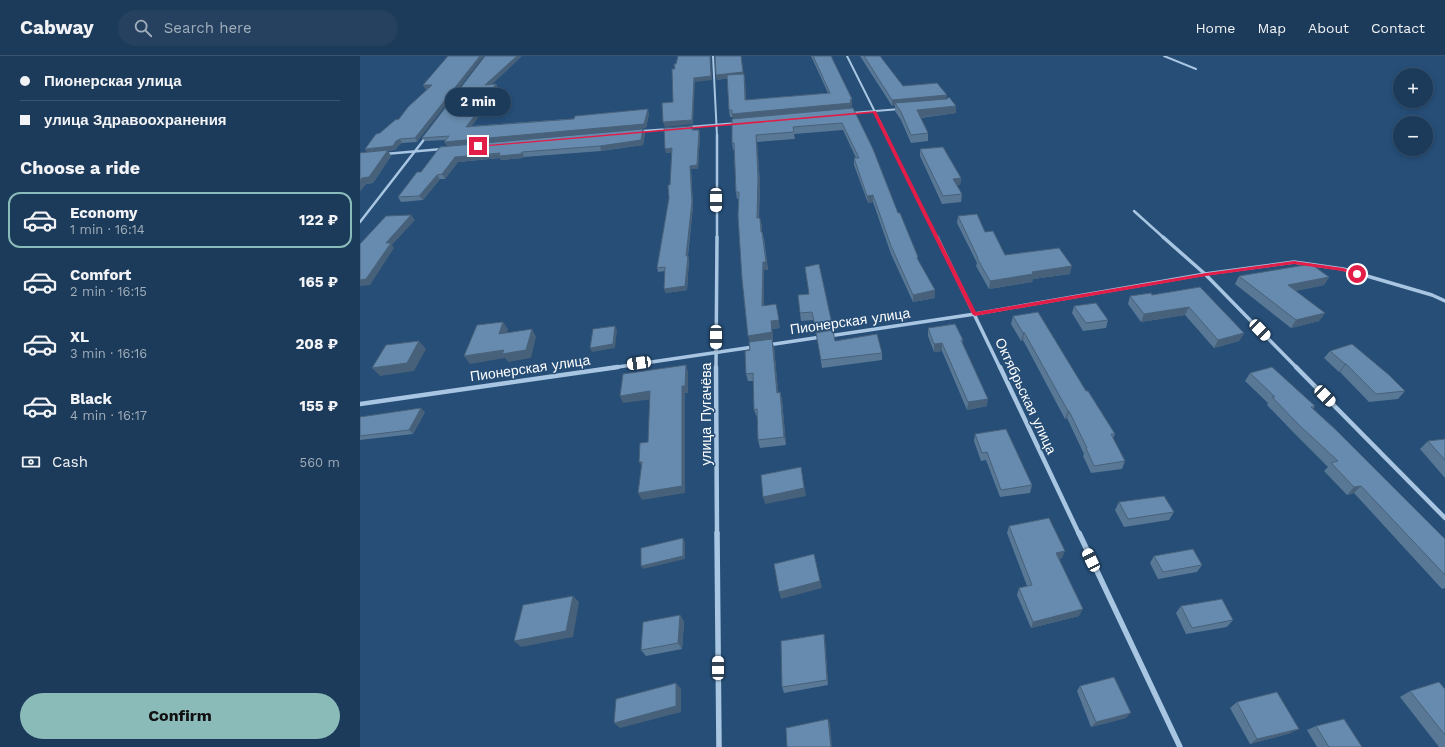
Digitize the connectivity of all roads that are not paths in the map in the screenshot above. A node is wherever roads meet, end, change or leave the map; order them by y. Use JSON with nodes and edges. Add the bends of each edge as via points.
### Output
{"nodes":[{"id":1,"x":713,"y":56,"type":"edge"},
{"id":2,"x":846,"y":56,"type":"edge"},
{"id":3,"x":1164,"y":56,"type":"edge"},
{"id":4,"x":1196,"y":68,"type":"dead end"},
{"id":5,"x":903,"y":109,"type":"edge"},
{"id":6,"x":874,"y":111,"type":"junction"},
{"id":7,"x":851,"y":113,"type":"edge"},
{"id":8,"x":740,"y":122,"type":"edge"},
{"id":9,"x":717,"y":124,"type":"junction"},
{"id":10,"x":685,"y":127,"type":"edge"},
{"id":11,"x":669,"y":129,"type":"edge"},
{"id":12,"x":429,"y":132,"type":"edge"},
{"id":13,"x":637,"y":132,"type":"edge"},
{"id":14,"x":447,"y":149,"type":"edge"},
{"id":15,"x":415,"y":152,"type":"junction"},
{"id":16,"x":384,"y":154,"type":"edge"},
{"id":17,"x":1134,"y":211,"type":"dead end"},
{"id":18,"x":360,"y":222,"type":"edge"},
{"id":19,"x":1206,"y":274,"type":"junction"},
{"id":20,"x":1445,"y":301,"type":"edge"},
{"id":21,"x":975,"y":314,"type":"junction"},
{"id":22,"x":763,"y":345,"type":"edge"},
{"id":23,"x":755,"y":346,"type":"edge"},
{"id":24,"x":716,"y":352,"type":"junction"},
{"id":25,"x":360,"y":404,"type":"edge"},
{"id":26,"x":1445,"y":518,"type":"edge"},
{"id":27,"x":719,"y":747,"type":"edge"},
{"id":28,"x":1180,"y":747,"type":"edge"}],
"edges":[{"from":1,"to":9,"type":"street","name":"улица Пугачёва"},
{"from":2,"to":6,"type":"street","name":"Октябрьская улица"},
{"from":3,"to":4,"type":"street"},
{"from":5,"to":6,"type":"street"},
{"from":6,"to":7,"type":"street"},
{"from":6,"to":21,"type":"street","name":"Октябрьская улица"},
{"from":8,"to":9,"type":"street"},
{"from":9,"to":10,"type":"street"},
{"from":9,"to":24,"type":"street","name":"улица Пугачёва"},
{"from":11,"to":13,"type":"street"},
{"from":12,"to":15,"type":"street"},
{"from":14,"to":15,"type":"street"},
{"from":15,"to":16,"type":"street"},
{"from":15,"to":18,"type":"street"},
{"from":17,"to":19,"type":"street"},
{"from":19,"to":20,"type":"street","name":"Пионерская улица","via":[[1294,262],[1343,269]]},
{"from":19,"to":21,"type":"street","name":"Пионерская улица"},
{"from":19,"to":26,"type":"street"},
{"from":21,"to":22,"type":"street","name":"Пионерская улица"},
{"from":21,"to":28,"type":"street","name":"Октябрьская улица"},
{"from":23,"to":24,"type":"street","name":"Пионерская улица"},
{"from":24,"to":25,"type":"street","name":"Пионерская улица"},
{"from":24,"to":27,"type":"street","name":"улица Пугачёва"}]}
